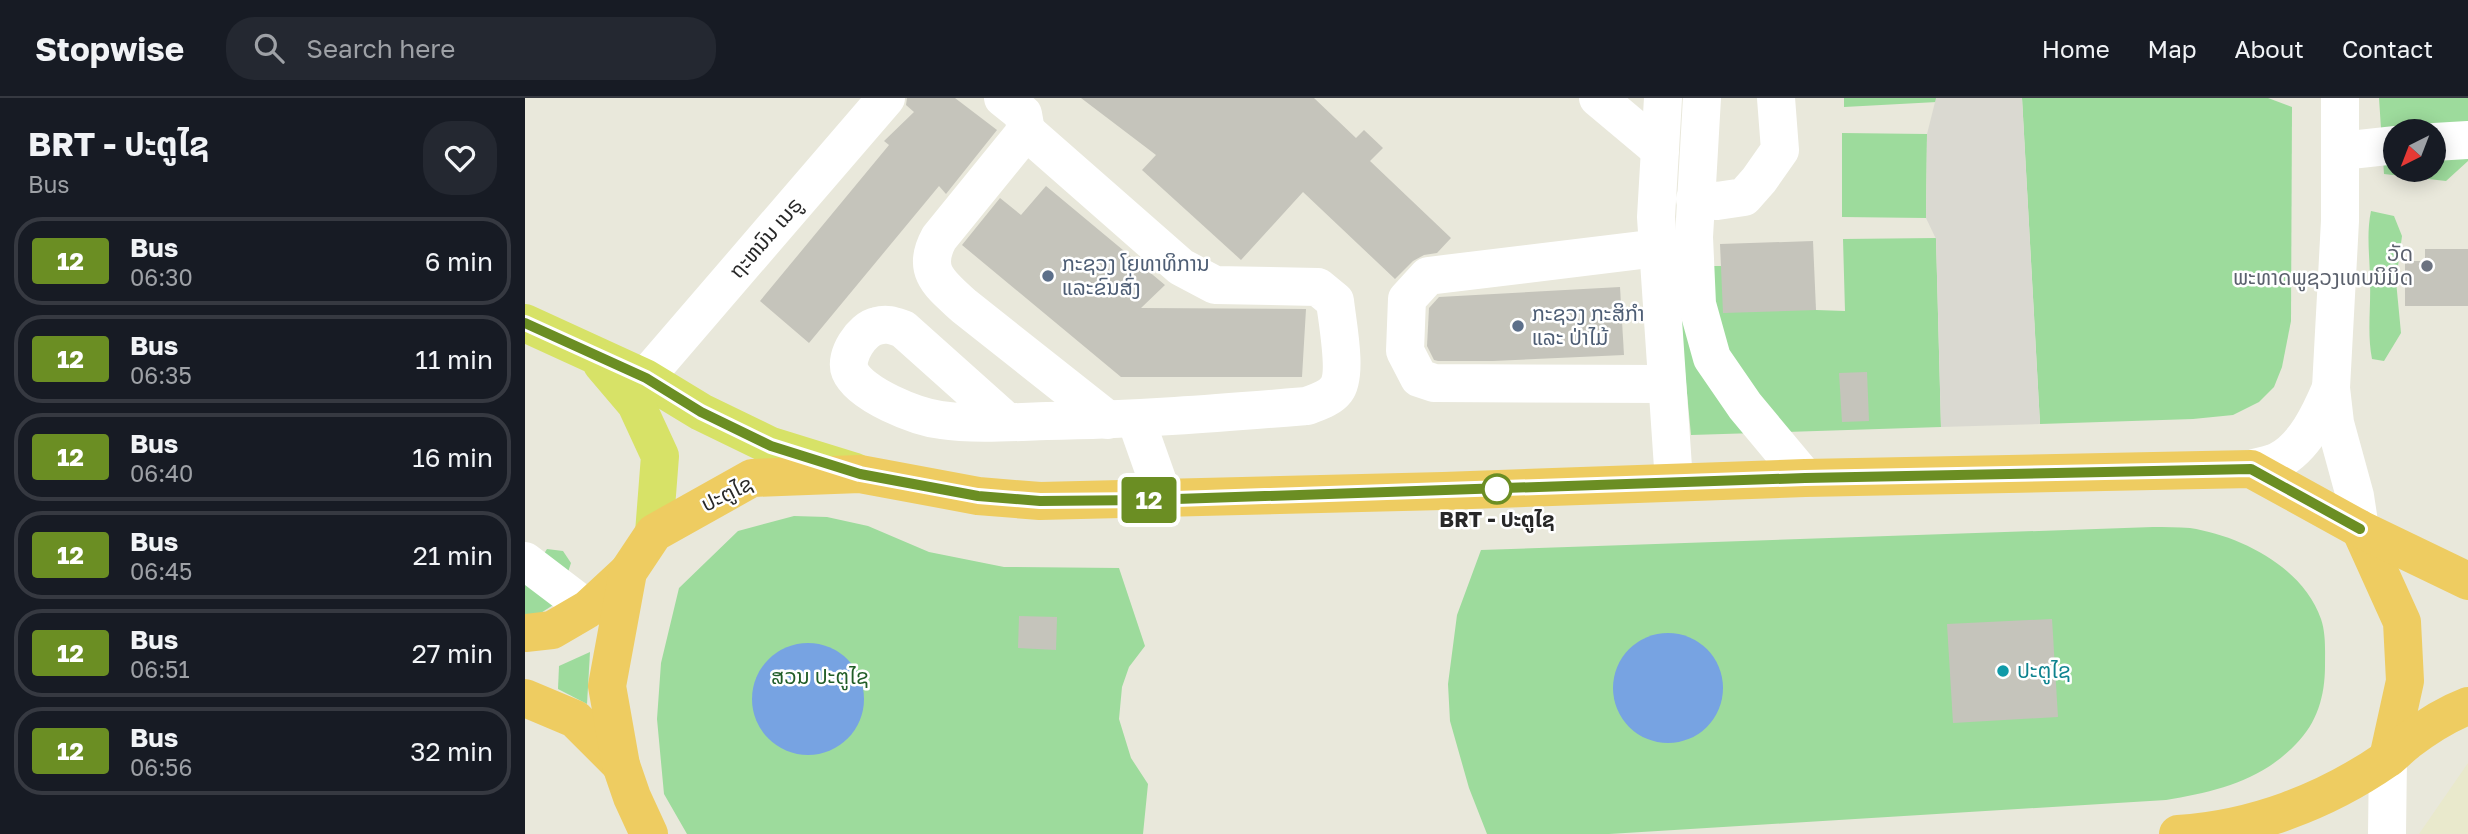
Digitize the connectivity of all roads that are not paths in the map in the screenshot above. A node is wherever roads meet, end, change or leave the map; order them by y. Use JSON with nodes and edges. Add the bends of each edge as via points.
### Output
{"nodes":[{"id":1,"x":886,"y":98,"type":"edge"},
{"id":2,"x":1003,"y":98,"type":"edge"},
{"id":3,"x":1598,"y":98,"type":"edge"},
{"id":4,"x":1663,"y":98,"type":"edge"},
{"id":5,"x":1702,"y":98,"type":"edge"},
{"id":6,"x":1776,"y":98,"type":"edge"},
{"id":7,"x":2340,"y":98,"type":"edge"},
{"id":8,"x":1026,"y":131,"type":"junction"},
{"id":9,"x":2468,"y":140,"type":"edge"},
{"id":10,"x":2447,"y":141,"type":"edge"},
{"id":11,"x":2383,"y":146,"type":"edge"},
{"id":12,"x":1660,"y":150,"type":"junction"},
{"id":13,"x":2341,"y":151,"type":"junction"},
{"id":14,"x":1696,"y":199,"type":"junction"},
{"id":15,"x":1658,"y":248,"type":"junction"},
{"id":16,"x":525,"y":323,"type":"edge"},
{"id":17,"x":594,"y":354,"type":"junction"},
{"id":18,"x":646,"y":378,"type":"junction"},
{"id":19,"x":1667,"y":384,"type":"junction"},
{"id":20,"x":2331,"y":388,"type":"junction"},
{"id":21,"x":1122,"y":420,"type":"junction"},
{"id":22,"x":1007,"y":422,"type":"dead end"},
{"id":23,"x":2251,"y":469,"type":"junction"},
{"id":24,"x":860,"y":474,"type":"junction"},
{"id":25,"x":1805,"y":478,"type":"junction"},
{"id":26,"x":1674,"y":482,"type":"junction"},
{"id":27,"x":1164,"y":499,"type":"junction"},
{"id":28,"x":2360,"y":529,"type":"junction"},
{"id":29,"x":655,"y":533,"type":"junction"},
{"id":30,"x":525,"y":561,"type":"edge"},
{"id":31,"x":628,"y":572,"type":"junction"},
{"id":32,"x":2468,"y":581,"type":"edge"},
{"id":33,"x":588,"y":609,"type":"junction"},
{"id":34,"x":525,"y":633,"type":"edge"},
{"id":35,"x":525,"y":698,"type":"edge"},
{"id":36,"x":2468,"y":706,"type":"edge"},
{"id":37,"x":2388,"y":758,"type":"junction"},
{"id":38,"x":628,"y":799,"type":"edge"},
{"id":39,"x":2206,"y":833,"type":"edge"},
{"id":40,"x":649,"y":834,"type":"edge"},
{"id":41,"x":2387,"y":834,"type":"edge"}],
"edges":[{"from":1,"to":18,"type":"street","name":"ຖະຫນົນ ເນຣູ"},
{"from":2,"to":8,"type":"street","via":[[1023,114]]},
{"from":3,"to":12,"type":"street"},
{"from":4,"to":12,"type":"street"},
{"from":5,"to":14,"type":"street"},
{"from":6,"to":14,"type":"street","via":[[1780,150],[1759,180],[1744,197]]},
{"from":7,"to":13,"type":"street"},
{"from":8,"to":21,"type":"street","via":[[939,238],[931,268],[964,306]]},
{"from":8,"to":21,"type":"street","via":[[1181,267],[1215,285],[1318,287],[1335,301],[1342,376],[1337,390],[1325,399],[1307,407]]},
{"from":9,"to":10,"type":"street"},
{"from":11,"to":13,"type":"street"},
{"from":12,"to":15,"type":"street","via":[[1655,217]]},
{"from":13,"to":20,"type":"street"},
{"from":14,"to":25,"type":"street","via":[[1697,304],[1712,358]]},
{"from":15,"to":19,"type":"street"},
{"from":15,"to":19,"type":"street","via":[[1428,276],[1407,299],[1405,351],[1419,377],[1434,383]]},
{"from":16,"to":17,"type":"main road"},
{"from":17,"to":18,"type":"main road"},
{"from":17,"to":29,"type":"main road","via":[[636,404],[660,456]]},
{"from":18,"to":24,"type":"main road","via":[[701,412],[771,446]]},
{"from":19,"to":26,"type":"street"},
{"from":20,"to":23,"type":"street","via":[[2318,418],[2300,442],[2279,461]]},
{"from":20,"to":28,"type":"street"},
{"from":21,"to":22,"type":"street"},
{"from":21,"to":27,"type":"street"},
{"from":23,"to":25,"type":"highway","name":"ປະຕູໄຊ"},
{"from":23,"to":28,"type":"highway","name":"ປະຕູໄຊ"},
{"from":24,"to":27,"type":"highway","name":"ປະຕູໄຊ","via":[[991,498]]},
{"from":24,"to":29,"type":"highway","name":"ປະຕູໄຊ","via":[[752,478]]},
{"from":25,"to":26,"type":"highway","name":"ປະຕູໄຊ"},
{"from":26,"to":27,"type":"highway","name":"ປະຕູໄຊ"},
{"from":28,"to":32,"type":"highway","name":"ປະຕູໄຊ"},
{"from":28,"to":37,"type":"highway","via":[[2402,622],[2405,681]]},
{"from":29,"to":31,"type":"highway","name":"ປະຕູໄຊ"},
{"from":30,"to":33,"type":"street"},
{"from":31,"to":33,"type":"highway"},
{"from":31,"to":38,"type":"highway","name":"ປະຕູໄຊ","via":[[607,686]]},
{"from":33,"to":34,"type":"highway","via":[[552,630]]},
{"from":35,"to":38,"type":"highway","via":[[575,719]]},
{"from":36,"to":37,"type":"highway"},
{"from":37,"to":39,"type":"highway","via":[[2322,797],[2265,820]]},
{"from":37,"to":41,"type":"street"},
{"from":38,"to":40,"type":"highway","name":"ປະຕູໄຊ"}]}
